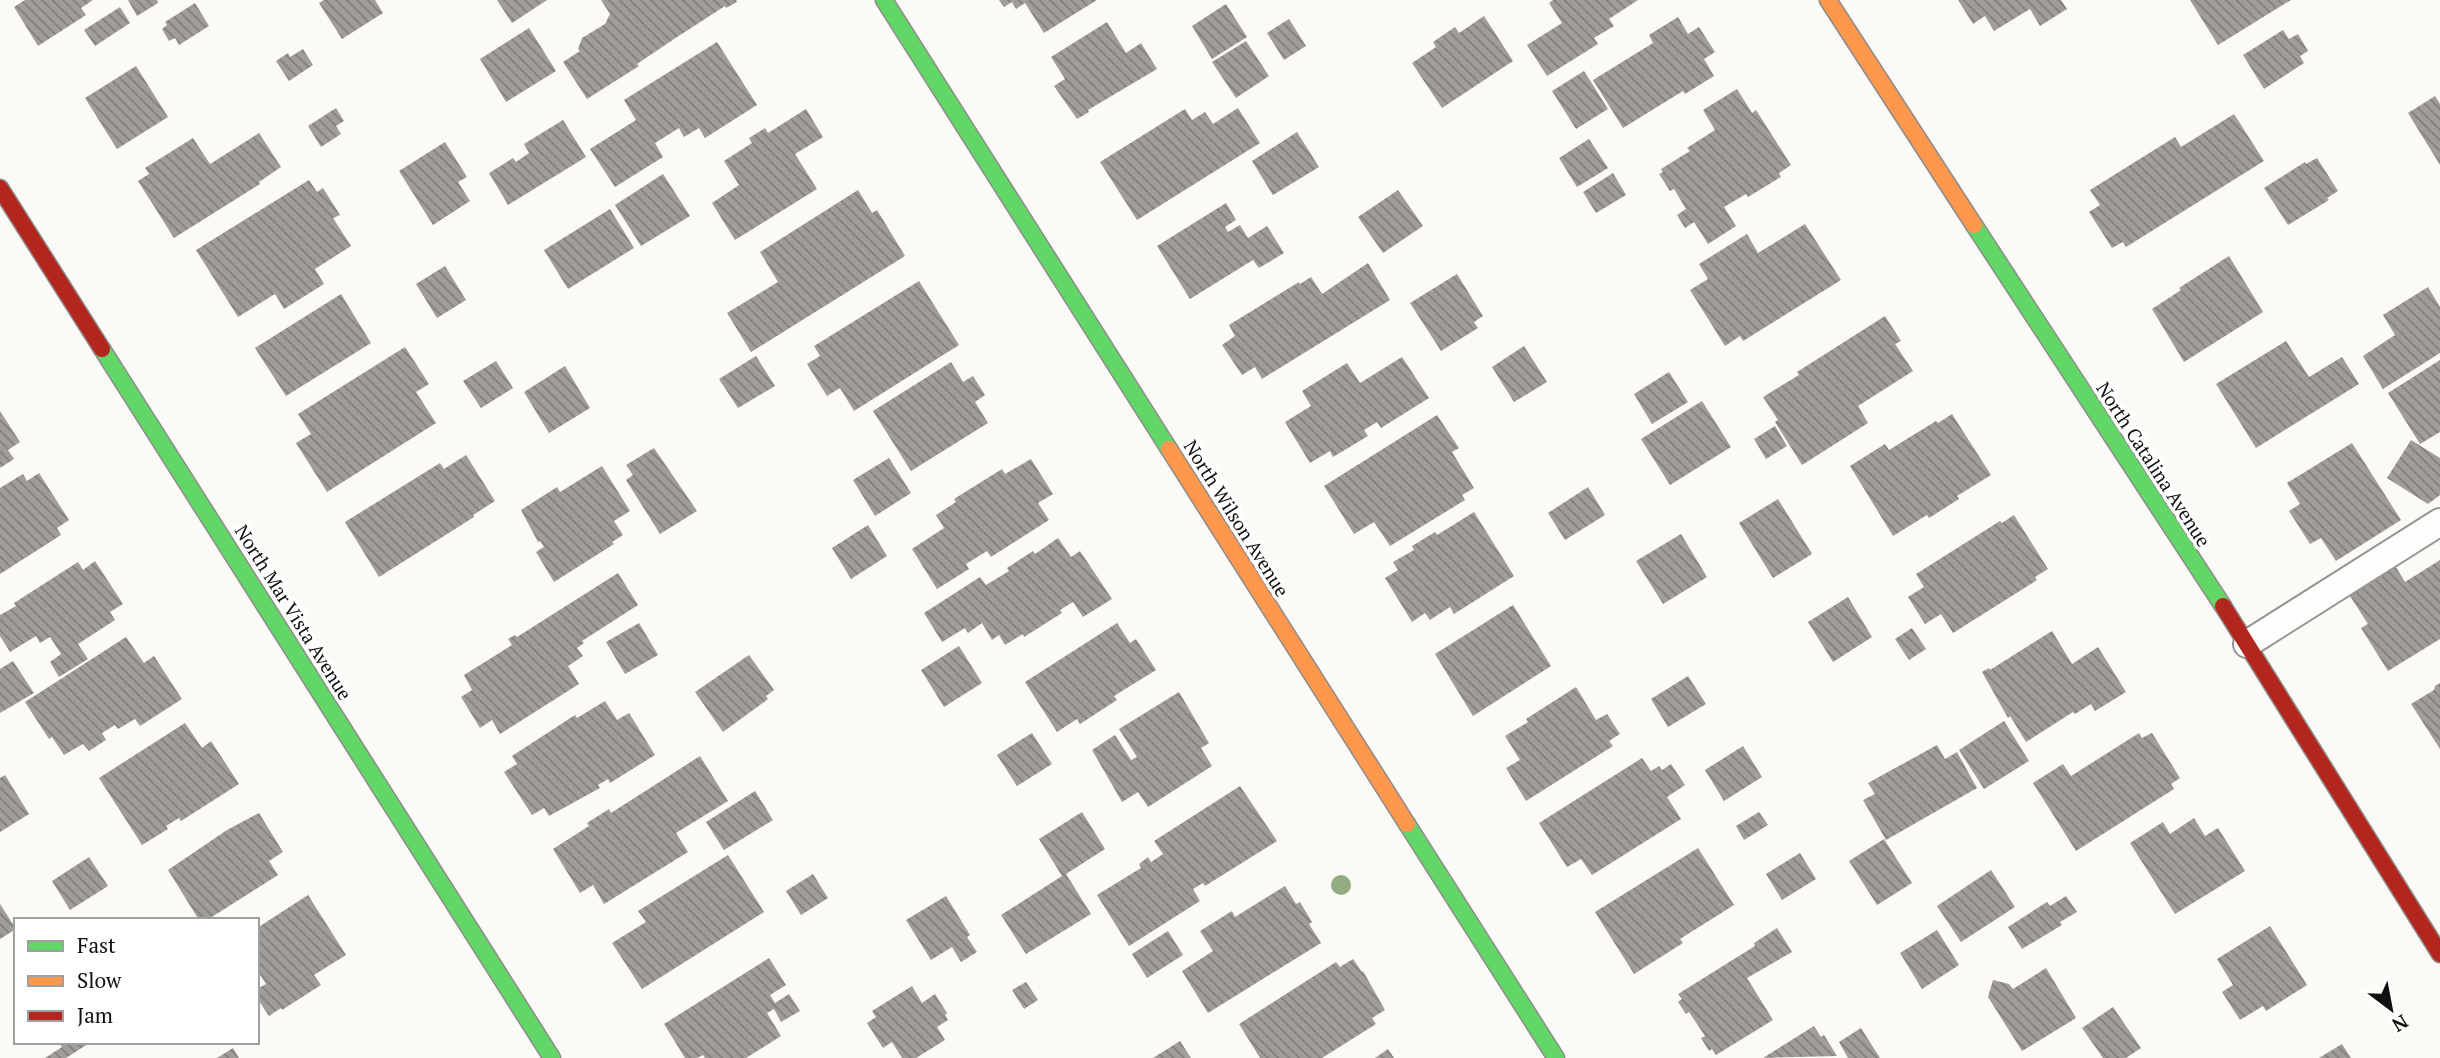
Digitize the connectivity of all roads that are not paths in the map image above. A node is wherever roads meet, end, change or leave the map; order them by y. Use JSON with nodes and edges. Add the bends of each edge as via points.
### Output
{"nodes":[{"id":1,"x":884,"y":0,"type":"edge"},
{"id":2,"x":1828,"y":0,"type":"edge"},
{"id":3,"x":0,"y":188,"type":"edge"},
{"id":4,"x":2440,"y":522,"type":"edge"},
{"id":5,"x":2247,"y":644,"type":"junction"},
{"id":6,"x":2440,"y":954,"type":"edge"},
{"id":7,"x":552,"y":1058,"type":"edge"},
{"id":8,"x":1556,"y":1058,"type":"edge"}],
"edges":[{"from":1,"to":8,"type":"street","name":"North Wilson Avenue"},
{"from":2,"to":5,"type":"street","name":"North Catalina Avenue"},
{"from":3,"to":7,"type":"street","name":"North Mar Vista Avenue"},
{"from":4,"to":5,"type":"lane"},
{"from":5,"to":6,"type":"street","name":"North Catalina Avenue"}]}
